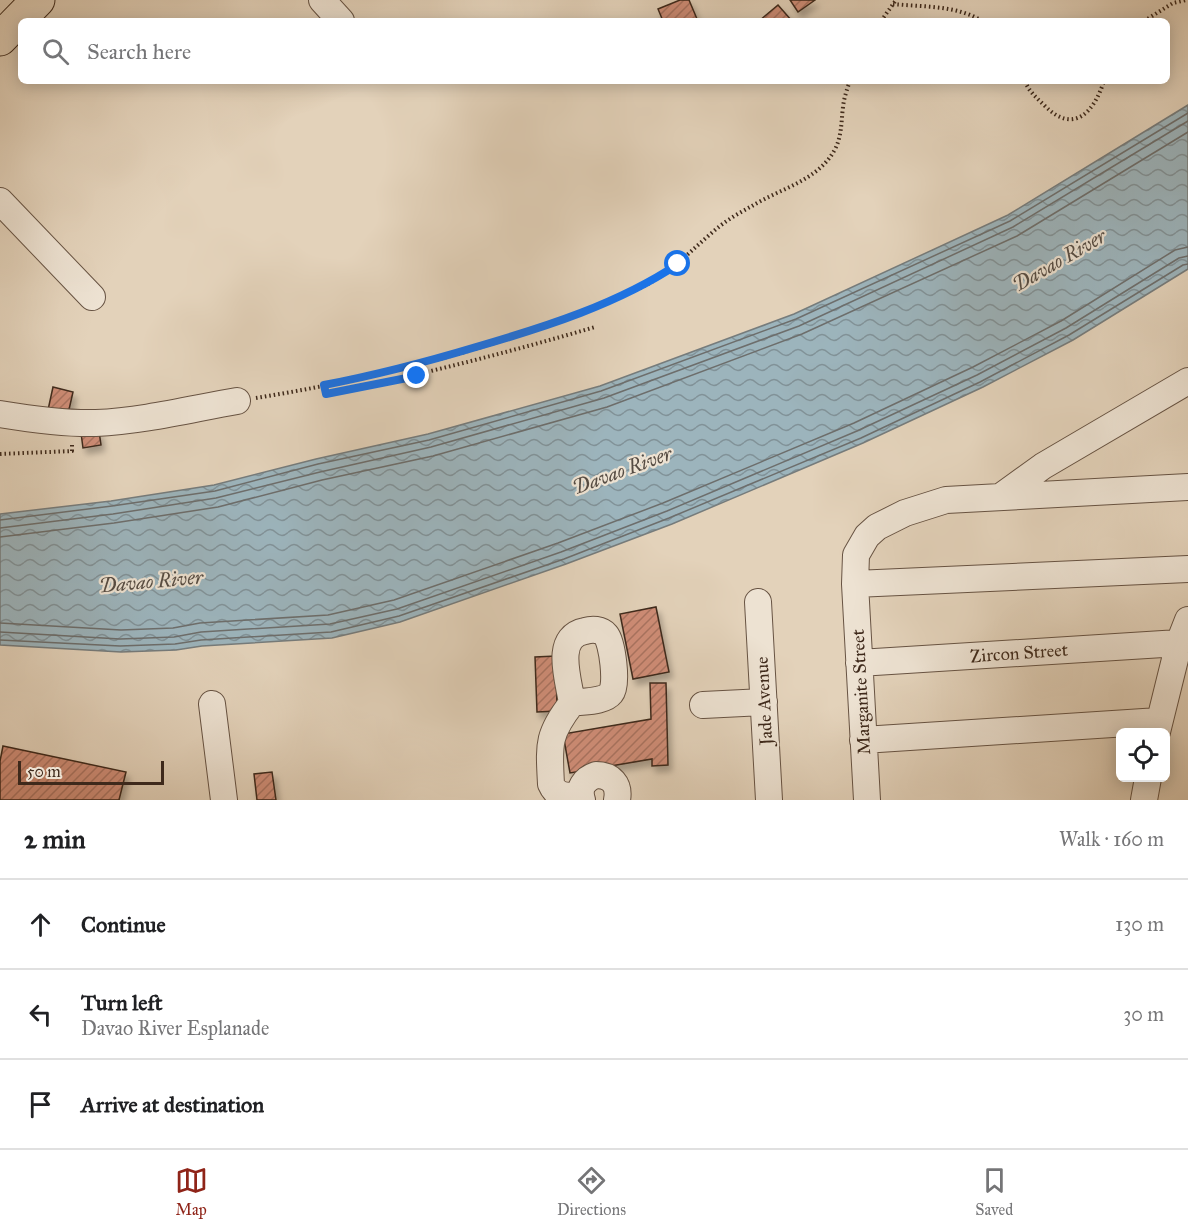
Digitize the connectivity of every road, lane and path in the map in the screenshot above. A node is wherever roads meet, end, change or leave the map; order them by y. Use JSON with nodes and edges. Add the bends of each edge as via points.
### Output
{"nodes":[{"id":1,"x":38,"y":0,"type":"edge"},
{"id":2,"x":322,"y":0,"type":"edge"},
{"id":3,"x":1186,"y":0,"type":"edge"},
{"id":4,"x":894,"y":2,"type":"edge"},
{"id":5,"x":20,"y":18,"type":"edge"},
{"id":6,"x":338,"y":18,"type":"edge"},
{"id":7,"x":882,"y":18,"type":"edge"},
{"id":8,"x":977,"y":18,"type":"edge"},
{"id":9,"x":1149,"y":18,"type":"edge"},
{"id":10,"x":18,"y":21,"type":"edge"},
{"id":11,"x":0,"y":39,"type":"edge"},
{"id":12,"x":849,"y":84,"type":"edge"},
{"id":13,"x":1026,"y":84,"type":"edge"},
{"id":14,"x":1102,"y":84,"type":"edge"},
{"id":15,"x":0,"y":201,"type":"edge"},
{"id":16,"x":92,"y":297,"type":"dead end"},
{"id":17,"x":595,"y":327,"type":"dead end"},
{"id":18,"x":1188,"y":381,"type":"edge"},
{"id":19,"x":324,"y":385,"type":"junction"},
{"id":20,"x":237,"y":401,"type":"joint"},
{"id":21,"x":0,"y":414,"type":"edge"},
{"id":22,"x":72,"y":451,"type":"dead end"},
{"id":23,"x":0,"y":454,"type":"edge"},
{"id":24,"x":1188,"y":487,"type":"edge"},
{"id":25,"x":1000,"y":496,"type":"junction"},
{"id":26,"x":1188,"y":569,"type":"edge"},
{"id":27,"x":855,"y":584,"type":"junction"},
{"id":28,"x":758,"y":602,"type":"dead end"},
{"id":29,"x":1184,"y":631,"type":"edge"},
{"id":30,"x":859,"y":663,"type":"junction"},
{"id":31,"x":764,"y":702,"type":"junction"},
{"id":32,"x":572,"y":703,"type":"dead end"},
{"id":33,"x":212,"y":704,"type":"dead end"},
{"id":34,"x":702,"y":705,"type":"dead end"},
{"id":35,"x":1158,"y":727,"type":"edge"},
{"id":36,"x":863,"y":740,"type":"junction"},
{"id":37,"x":223,"y":791,"type":"edge"},
{"id":38,"x":581,"y":798,"type":"edge"},
{"id":39,"x":617,"y":800,"type":"edge"},
{"id":40,"x":770,"y":800,"type":"edge"},
{"id":41,"x":867,"y":800,"type":"edge"}],
"edges":[{"from":1,"to":5,"type":"highway"},
{"from":2,"to":6,"type":"street"},
{"from":3,"to":9,"type":"path"},
{"from":4,"to":7,"type":"path"},
{"from":4,"to":8,"type":"path","via":[[956,10]]},
{"from":10,"to":11,"type":"highway"},
{"from":12,"to":19,"type":"path","via":[[841,134],[819,169],[716,229],[654,280],[560,321],[508,338]]},
{"from":13,"to":14,"type":"path","via":[[1052,113],[1065,121],[1077,119],[1089,109]]},
{"from":15,"to":16,"type":"street"},
{"from":17,"to":19,"type":"path","via":[[417,376],[326,394]]},
{"from":18,"to":25,"type":"street","via":[[1043,466]]},
{"from":19,"to":20,"type":"path"},
{"from":20,"to":21,"type":"street","via":[[94,423]]},
{"from":22,"to":23,"type":"path"},
{"from":24,"to":25,"type":"street","name":"Marganite Street"},
{"from":25,"to":27,"type":"street","name":"Marganite Street","via":[[946,500],[877,527],[856,555]]},
{"from":26,"to":27,"type":"street"},
{"from":27,"to":30,"type":"street","name":"Marganite Street"},
{"from":28,"to":31,"type":"street","name":"Jade Avenue"},
{"from":29,"to":30,"type":"street","name":"Zircon Street"},
{"from":29,"to":35,"type":"street"},
{"from":30,"to":36,"type":"street","name":"Marganite Street"},
{"from":31,"to":34,"type":"street"},
{"from":31,"to":40,"type":"street","name":"Jade Avenue"},
{"from":32,"to":38,"type":"street","via":[[550,741],[551,784],[560,795]]},
{"from":33,"to":37,"type":"street"},
{"from":35,"to":36,"type":"street"},
{"from":36,"to":41,"type":"street","name":"Marganite Street"},
{"from":38,"to":39,"type":"street","via":[[581,789],[589,777],[603,775],[614,782]]}]}
